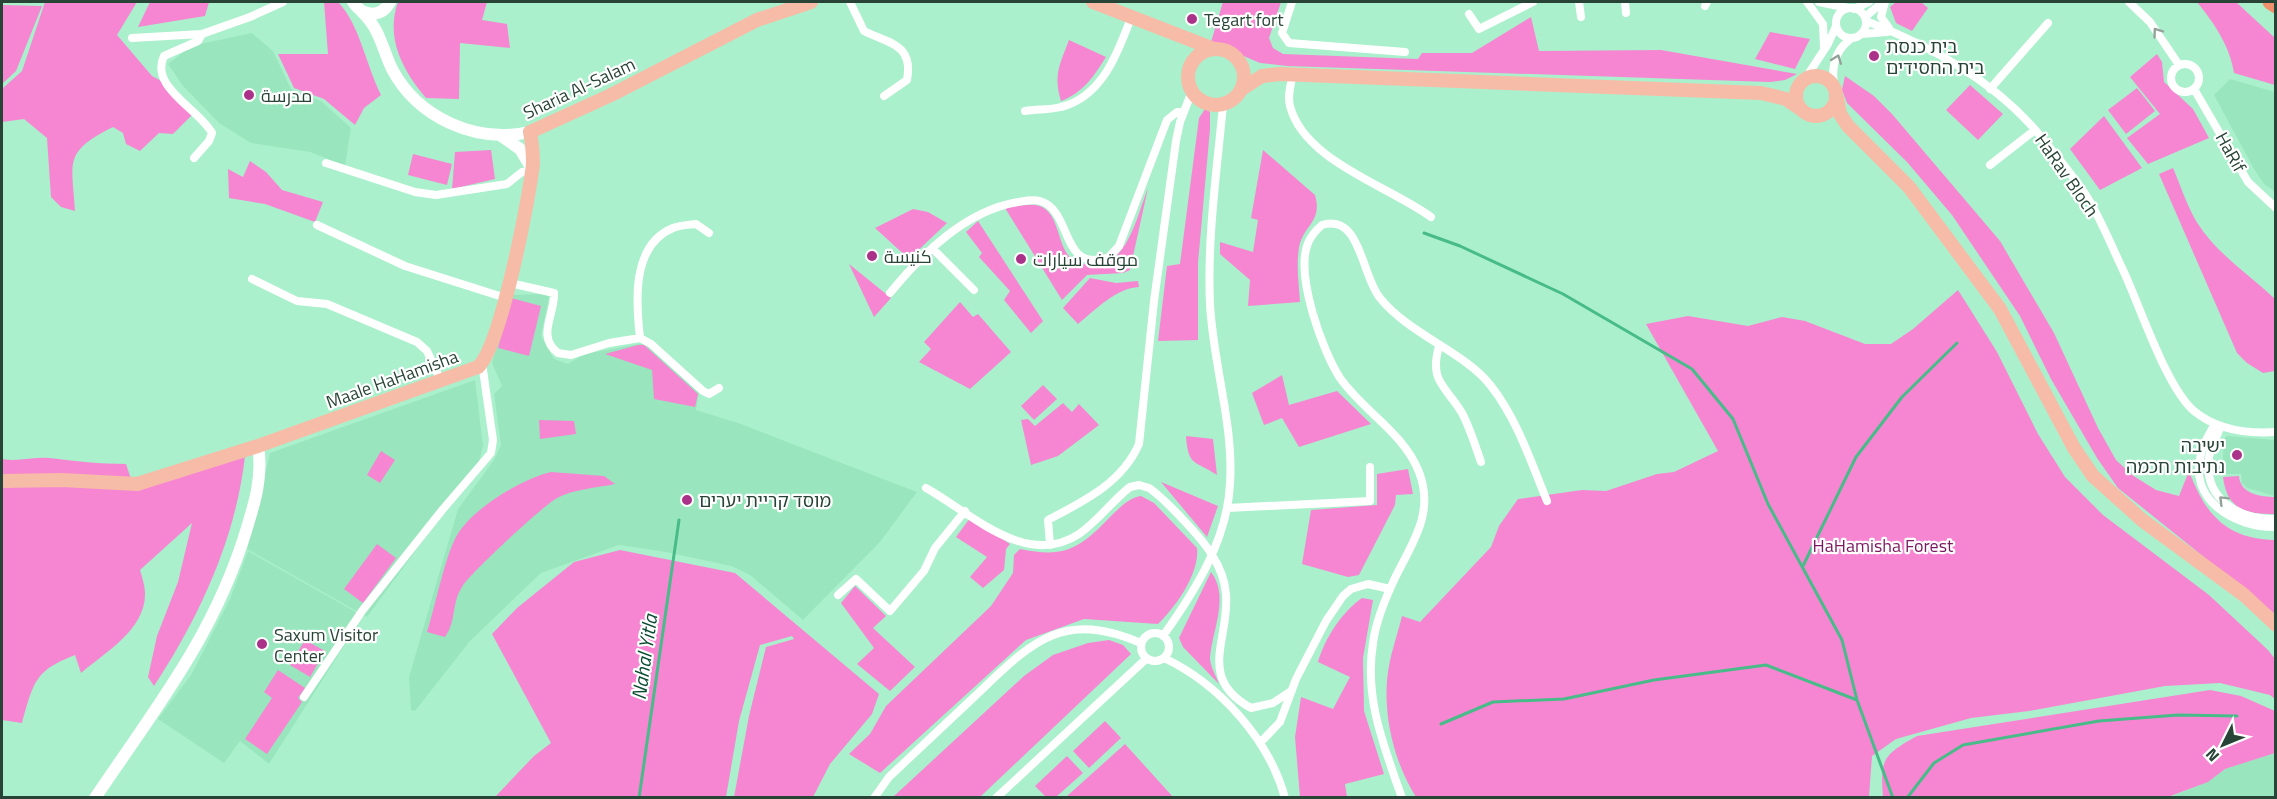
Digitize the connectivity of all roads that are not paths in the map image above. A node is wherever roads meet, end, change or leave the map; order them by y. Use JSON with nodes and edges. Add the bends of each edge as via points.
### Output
{"nodes":[{"id":1,"x":284,"y":2,"type":"edge"},
{"id":2,"x":353,"y":2,"type":"edge"},
{"id":3,"x":811,"y":2,"type":"edge"},
{"id":4,"x":850,"y":2,"type":"edge"},
{"id":5,"x":1093,"y":2,"type":"edge"},
{"id":6,"x":1292,"y":2,"type":"edge"},
{"id":7,"x":1533,"y":2,"type":"edge"},
{"id":8,"x":1579,"y":2,"type":"edge"},
{"id":9,"x":1625,"y":2,"type":"edge"},
{"id":10,"x":1808,"y":2,"type":"edge"},
{"id":11,"x":1869,"y":2,"type":"edge"},
{"id":12,"x":1884,"y":2,"type":"edge"},
{"id":13,"x":2129,"y":2,"type":"edge"},
{"id":14,"x":2270,"y":2,"type":"edge"},
{"id":15,"x":1823,"y":3,"type":"edge"},
{"id":16,"x":389,"y":5,"type":"edge"},
{"id":17,"x":1116,"y":5,"type":"edge"},
{"id":18,"x":2276,"y":6,"type":"edge"},
{"id":19,"x":1852,"y":9,"type":"junction"},
{"id":20,"x":362,"y":12,"type":"junction"},
{"id":21,"x":1626,"y":13,"type":"dead end"},
{"id":22,"x":1132,"y":15,"type":"junction"},
{"id":23,"x":1469,"y":15,"type":"dead end"},
{"id":24,"x":1581,"y":16,"type":"dead end"},
{"id":25,"x":1837,"y":16,"type":"junction"},
{"id":26,"x":1866,"y":19,"type":"junction"},
{"id":27,"x":2048,"y":24,"type":"dead end"},
{"id":28,"x":1836,"y":26,"type":"junction"},
{"id":29,"x":1163,"y":28,"type":"junction"},
{"id":30,"x":1896,"y":32,"type":"junction"},
{"id":31,"x":202,"y":34,"type":"junction"},
{"id":32,"x":1861,"y":34,"type":"junction"},
{"id":33,"x":132,"y":38,"type":"dead end"},
{"id":34,"x":1852,"y":38,"type":"junction"},
{"id":35,"x":385,"y":49,"type":"junction"},
{"id":36,"x":1215,"y":49,"type":"junction"},
{"id":37,"x":1824,"y":51,"type":"junction"},
{"id":38,"x":1406,"y":52,"type":"dead end"},
{"id":39,"x":1237,"y":57,"type":"junction"},
{"id":40,"x":2180,"y":65,"type":"junction"},
{"id":41,"x":1190,"y":67,"type":"junction"},
{"id":42,"x":1286,"y":74,"type":"junction"},
{"id":43,"x":1803,"y":80,"type":"junction"},
{"id":44,"x":2194,"y":88,"type":"junction"},
{"id":45,"x":1990,"y":89,"type":"junction"},
{"id":46,"x":1242,"y":90,"type":"junction"},
{"id":47,"x":1192,"y":91,"type":"junction"},
{"id":48,"x":1835,"y":92,"type":"junction"},
{"id":49,"x":1750,"y":93,"type":"junction"},
{"id":50,"x":884,"y":96,"type":"dead end"},
{"id":51,"x":1223,"y":105,"type":"junction"},
{"id":52,"x":1799,"y":108,"type":"junction"},
{"id":53,"x":1025,"y":111,"type":"dead end"},
{"id":54,"x":1183,"y":112,"type":"junction"},
{"id":55,"x":1818,"y":117,"type":"junction"},
{"id":56,"x":2035,"y":130,"type":"junction"},
{"id":57,"x":530,"y":132,"type":"junction"},
{"id":58,"x":1855,"y":133,"type":"junction"},
{"id":59,"x":499,"y":135,"type":"junction"},
{"id":60,"x":194,"y":158,"type":"dead end"},
{"id":61,"x":326,"y":163,"type":"dead end"},
{"id":62,"x":1990,"y":165,"type":"dead end"},
{"id":63,"x":532,"y":170,"type":"junction"},
{"id":64,"x":2276,"y":208,"type":"edge"},
{"id":65,"x":1431,"y":217,"type":"dead end"},
{"id":66,"x":317,"y":225,"type":"dead end"},
{"id":67,"x":709,"y":232,"type":"dead end"},
{"id":68,"x":932,"y":248,"type":"junction"},
{"id":69,"x":252,"y":279,"type":"dead end"},
{"id":70,"x":510,"y":283,"type":"junction"},
{"id":71,"x":974,"y":290,"type":"dead end"},
{"id":72,"x":890,"y":293,"type":"dead end"},
{"id":73,"x":506,"y":298,"type":"junction"},
{"id":74,"x":640,"y":338,"type":"junction"},
{"id":75,"x":1439,"y":346,"type":"junction"},
{"id":76,"x":482,"y":363,"type":"junction"},
{"id":77,"x":441,"y":381,"type":"junction"},
{"id":78,"x":719,"y":388,"type":"dead end"},
{"id":79,"x":2218,"y":425,"type":"junction"},
{"id":80,"x":2276,"y":432,"type":"edge"},
{"id":81,"x":258,"y":446,"type":"junction"},
{"id":82,"x":1481,"y":462,"type":"dead end"},
{"id":83,"x":1370,"y":467,"type":"dead end"},
{"id":84,"x":2,"y":482,"type":"edge"},
{"id":85,"x":926,"y":488,"type":"dead end"},
{"id":86,"x":1547,"y":501,"type":"dead end"},
{"id":87,"x":1227,"y":508,"type":"junction"},
{"id":88,"x":965,"y":511,"type":"junction"},
{"id":89,"x":2276,"y":519,"type":"edge"},
{"id":90,"x":2276,"y":527,"type":"edge"},
{"id":91,"x":1050,"y":545,"type":"junction"},
{"id":92,"x":1212,"y":554,"type":"junction"},
{"id":93,"x":1390,"y":589,"type":"junction"},
{"id":94,"x":838,"y":595,"type":"dead end"},
{"id":95,"x":2276,"y":625,"type":"edge"},
{"id":96,"x":1163,"y":636,"type":"junction"},
{"id":97,"x":1142,"y":643,"type":"junction"},
{"id":98,"x":1164,"y":658,"type":"junction"},
{"id":99,"x":1146,"y":659,"type":"junction"},
{"id":100,"x":1292,"y":691,"type":"junction"},
{"id":101,"x":304,"y":697,"type":"dead end"},
{"id":102,"x":1260,"y":743,"type":"junction"},
{"id":103,"x":95,"y":798,"type":"edge"},
{"id":104,"x":874,"y":798,"type":"edge"},
{"id":105,"x":996,"y":798,"type":"edge"},
{"id":106,"x":1285,"y":798,"type":"edge"},
{"id":107,"x":1401,"y":798,"type":"edge"}],
"edges":[{"from":1,"to":31,"type":"street"},
{"from":2,"to":20,"type":"main road","name":"Sharia Al-Salam"},
{"from":3,"to":57,"type":"main road","name":"Sharia Al-Salam","via":[[757,20],[618,92]]},
{"from":4,"to":50,"type":"street","via":[[864,31],[892,41],[906,59],[907,80]]},
{"from":5,"to":17,"type":"main road"},
{"from":6,"to":38,"type":"street","via":[[1282,33],[1289,43]]},
{"from":7,"to":23,"type":"street","via":[[1479,29]]},
{"from":8,"to":24,"type":"street"},
{"from":9,"to":21,"type":"street"},
{"from":10,"to":37,"type":"street","via":[[1822,24]]},
{"from":11,"to":19,"type":"street"},
{"from":12,"to":26,"type":"street"},
{"from":12,"to":30,"type":"street","via":[[1881,16]]},
{"from":40,"to":13,"type":"street","one_way":true,"via":[[2150,22]]},
{"from":14,"to":18,"type":"highway"},
{"from":15,"to":19,"type":"street"},
{"from":15,"to":25,"type":"street"},
{"from":16,"to":20,"type":"main road","via":[[376,14]]},
{"from":16,"to":35,"type":"main road","name":"Sharia Al-Salam"},
{"from":17,"to":22,"type":"main road"},
{"from":19,"to":25,"type":"street"},
{"from":19,"to":26,"type":"street"},
{"from":20,"to":35,"type":"main road","name":"Sharia Al-Salam","via":[[378,30]]},
{"from":22,"to":29,"type":"main road"},
{"from":22,"to":53,"type":"street","via":[[1111,66],[1090,90],[1061,107]]},
{"from":25,"to":28,"type":"street"},
{"from":26,"to":30,"type":"street","name":"HaRav Bloch"},
{"from":26,"to":32,"type":"street"},
{"from":27,"to":45,"type":"street"},
{"from":28,"to":34,"type":"street","via":[[1841,35]]},
{"from":28,"to":37,"type":"street"},
{"from":29,"to":36,"type":"main road"},
{"from":29,"to":41,"type":"main road","via":[[1186,47]]},
{"from":30,"to":32,"type":"street","name":"HaRav Bloch"},
{"from":30,"to":45,"type":"street","name":"HaRav Bloch","via":[[1949,60]]},
{"from":31,"to":33,"type":"street"},
{"from":31,"to":60,"type":"street","via":[[194,44],[164,56],[160,66],[170,88],[212,133]]},
{"from":32,"to":34,"type":"street"},
{"from":48,"to":34,"type":"street","one_way":true,"via":[[1833,68],[1837,54]]},
{"from":35,"to":59,"type":"main road","name":"Sharia Al-Salam","via":[[403,86],[423,107],[461,127]]},
{"from":36,"to":39,"type":"main road"},
{"from":36,"to":41,"type":"main road","via":[[1200,54]]},
{"from":37,"to":43,"type":"street"},
{"from":39,"to":42,"type":"main road","via":[[1257,70]]},
{"from":39,"to":46,"type":"main road","via":[[1244,73]]},
{"from":40,"to":44,"type":"street","via":[[2190,65],[2197,71],[2199,81]]},
{"from":40,"to":44,"type":"street","via":[[2173,72],[2174,85],[2181,91]]},
{"from":41,"to":47,"type":"main road"},
{"from":42,"to":46,"type":"main road","via":[[1262,76]]},
{"from":42,"to":49,"type":"main road"},
{"from":42,"to":65,"type":"street","via":[[1289,105],[1306,136],[1334,159]]},
{"from":43,"to":48,"type":"main road","via":[[1817,75]]},
{"from":43,"to":49,"type":"main road","via":[[1777,90]]},
{"from":43,"to":52,"type":"main road","via":[[1796,94]]},
{"from":44,"to":64,"type":"street","name":"HaRif","via":[[2248,182]]},
{"from":45,"to":56,"type":"street","name":"HaRav Bloch"},
{"from":46,"to":51,"type":"main road"},
{"from":47,"to":51,"type":"main road","via":[[1205,103]]},
{"from":47,"to":54,"type":"street"},
{"from":48,"to":55,"type":"main road","via":[[1833,109]]},
{"from":48,"to":58,"type":"main road","via":[[1843,119]]},
{"from":49,"to":52,"type":"main road","via":[[1779,96]]},
{"from":51,"to":87,"type":"street","via":[[1210,303],[1230,461]]},
{"from":52,"to":55,"type":"main road"},
{"from":54,"to":68,"type":"street","via":[[1167,120],[1119,246],[1109,257],[1087,259],[1075,252],[1056,213],[1040,201],[987,210]]},
{"from":54,"to":91,"type":"street","via":[[1154,302],[1138,444],[1129,463],[1101,490],[1048,520]]},
{"from":55,"to":58,"type":"main road","via":[[1829,118]]},
{"from":56,"to":62,"type":"street"},
{"from":56,"to":79,"type":"street","name":"HaRav Bloch","via":[[2089,200],[2172,383],[2193,410]]},
{"from":57,"to":59,"type":"main road","name":"Sharia Al-Salam"},
{"from":57,"to":63,"type":"main road","name":"Maale HaHamisha"},
{"from":58,"to":95,"type":"main road","via":[[1909,187],[1987,291],[2093,476],[2142,520],[2244,596]]},
{"from":59,"to":63,"type":"main road","via":[[520,149]]},
{"from":61,"to":63,"type":"street","via":[[436,195],[507,184],[522,172]]},
{"from":63,"to":70,"type":"main road","name":"Maale HaHamisha"},
{"from":66,"to":73,"type":"street","via":[[405,267]]},
{"from":67,"to":74,"type":"street","via":[[696,224],[680,225],[666,232],[652,247],[637,280]]},
{"from":68,"to":71,"type":"street"},
{"from":68,"to":72,"type":"street"},
{"from":69,"to":77,"type":"street","via":[[297,301],[327,304],[417,342],[427,351]]},
{"from":70,"to":73,"type":"main road","name":"Maale HaHamisha"},
{"from":70,"to":74,"type":"street","via":[[554,293],[546,333],[558,353],[571,355]]},
{"from":73,"to":76,"type":"main road","name":"Maale HaHamisha","via":[[491,348]]},
{"from":74,"to":78,"type":"street","via":[[703,391],[709,394]]},
{"from":75,"to":82,"type":"street","via":[[1434,366],[1438,381],[1464,417]]},
{"from":75,"to":86,"type":"street","via":[[1490,385],[1523,440]]},
{"from":75,"to":93,"type":"street","via":[[1404,322],[1379,297],[1369,282],[1354,236],[1346,228],[1331,223],[1315,231],[1308,243],[1305,273],[1312,311],[1326,349],[1350,390],[1410,455],[1424,486],[1425,510],[1420,530]]},
{"from":76,"to":77,"type":"main road","name":"Maale HaHamisha"},
{"from":76,"to":101,"type":"street","via":[[493,440],[491,453],[362,611]]},
{"from":77,"to":81,"type":"main road","name":"Maale HaHamisha"},
{"from":79,"to":80,"type":"street","name":"HaRav Bloch","via":[[2233,430]]},
{"from":89,"to":79,"type":"street","one_way":true,"via":[[2244,515],[2216,494],[2209,474],[2209,456]]},
{"from":79,"to":90,"type":"street","via":[[2200,454],[2200,475],[2209,499],[2241,524]]},
{"from":81,"to":84,"type":"main road","name":"Maale HaHamisha","via":[[137,484]]},
{"from":81,"to":103,"type":"main road","via":[[257,494],[214,614],[186,666]]},
{"from":83,"to":87,"type":"street","via":[[1370,501]]},
{"from":85,"to":88,"type":"street"},
{"from":87,"to":92,"type":"street"},
{"from":88,"to":91,"type":"street","via":[[1016,542]]},
{"from":88,"to":94,"type":"street","via":[[935,548],[924,571],[890,610],[856,579]]},
{"from":91,"to":92,"type":"street","via":[[1077,535],[1125,491],[1139,485],[1157,494]]},
{"from":92,"to":96,"type":"street","via":[[1193,592]]},
{"from":92,"to":100,"type":"street","via":[[1226,593],[1224,628],[1217,655],[1230,691],[1251,708],[1273,703]]},
{"from":93,"to":100,"type":"street","via":[[1368,584],[1343,596],[1326,621]]},
{"from":93,"to":107,"type":"street","via":[[1373,641],[1370,682],[1382,744]]},
{"from":96,"to":97,"type":"street","via":[[1151,634]]},
{"from":96,"to":98,"type":"street","via":[[1169,646]]},
{"from":97,"to":99,"type":"street"},
{"from":97,"to":104,"type":"street","via":[[1100,629],[1071,630],[1043,638],[1016,658],[889,777]]},
{"from":98,"to":99,"type":"street","via":[[1156,662]]},
{"from":98,"to":102,"type":"street","via":[[1200,679]]},
{"from":99,"to":105,"type":"street"},
{"from":100,"to":102,"type":"street","via":[[1280,722]]},
{"from":102,"to":106,"type":"street"}]}
